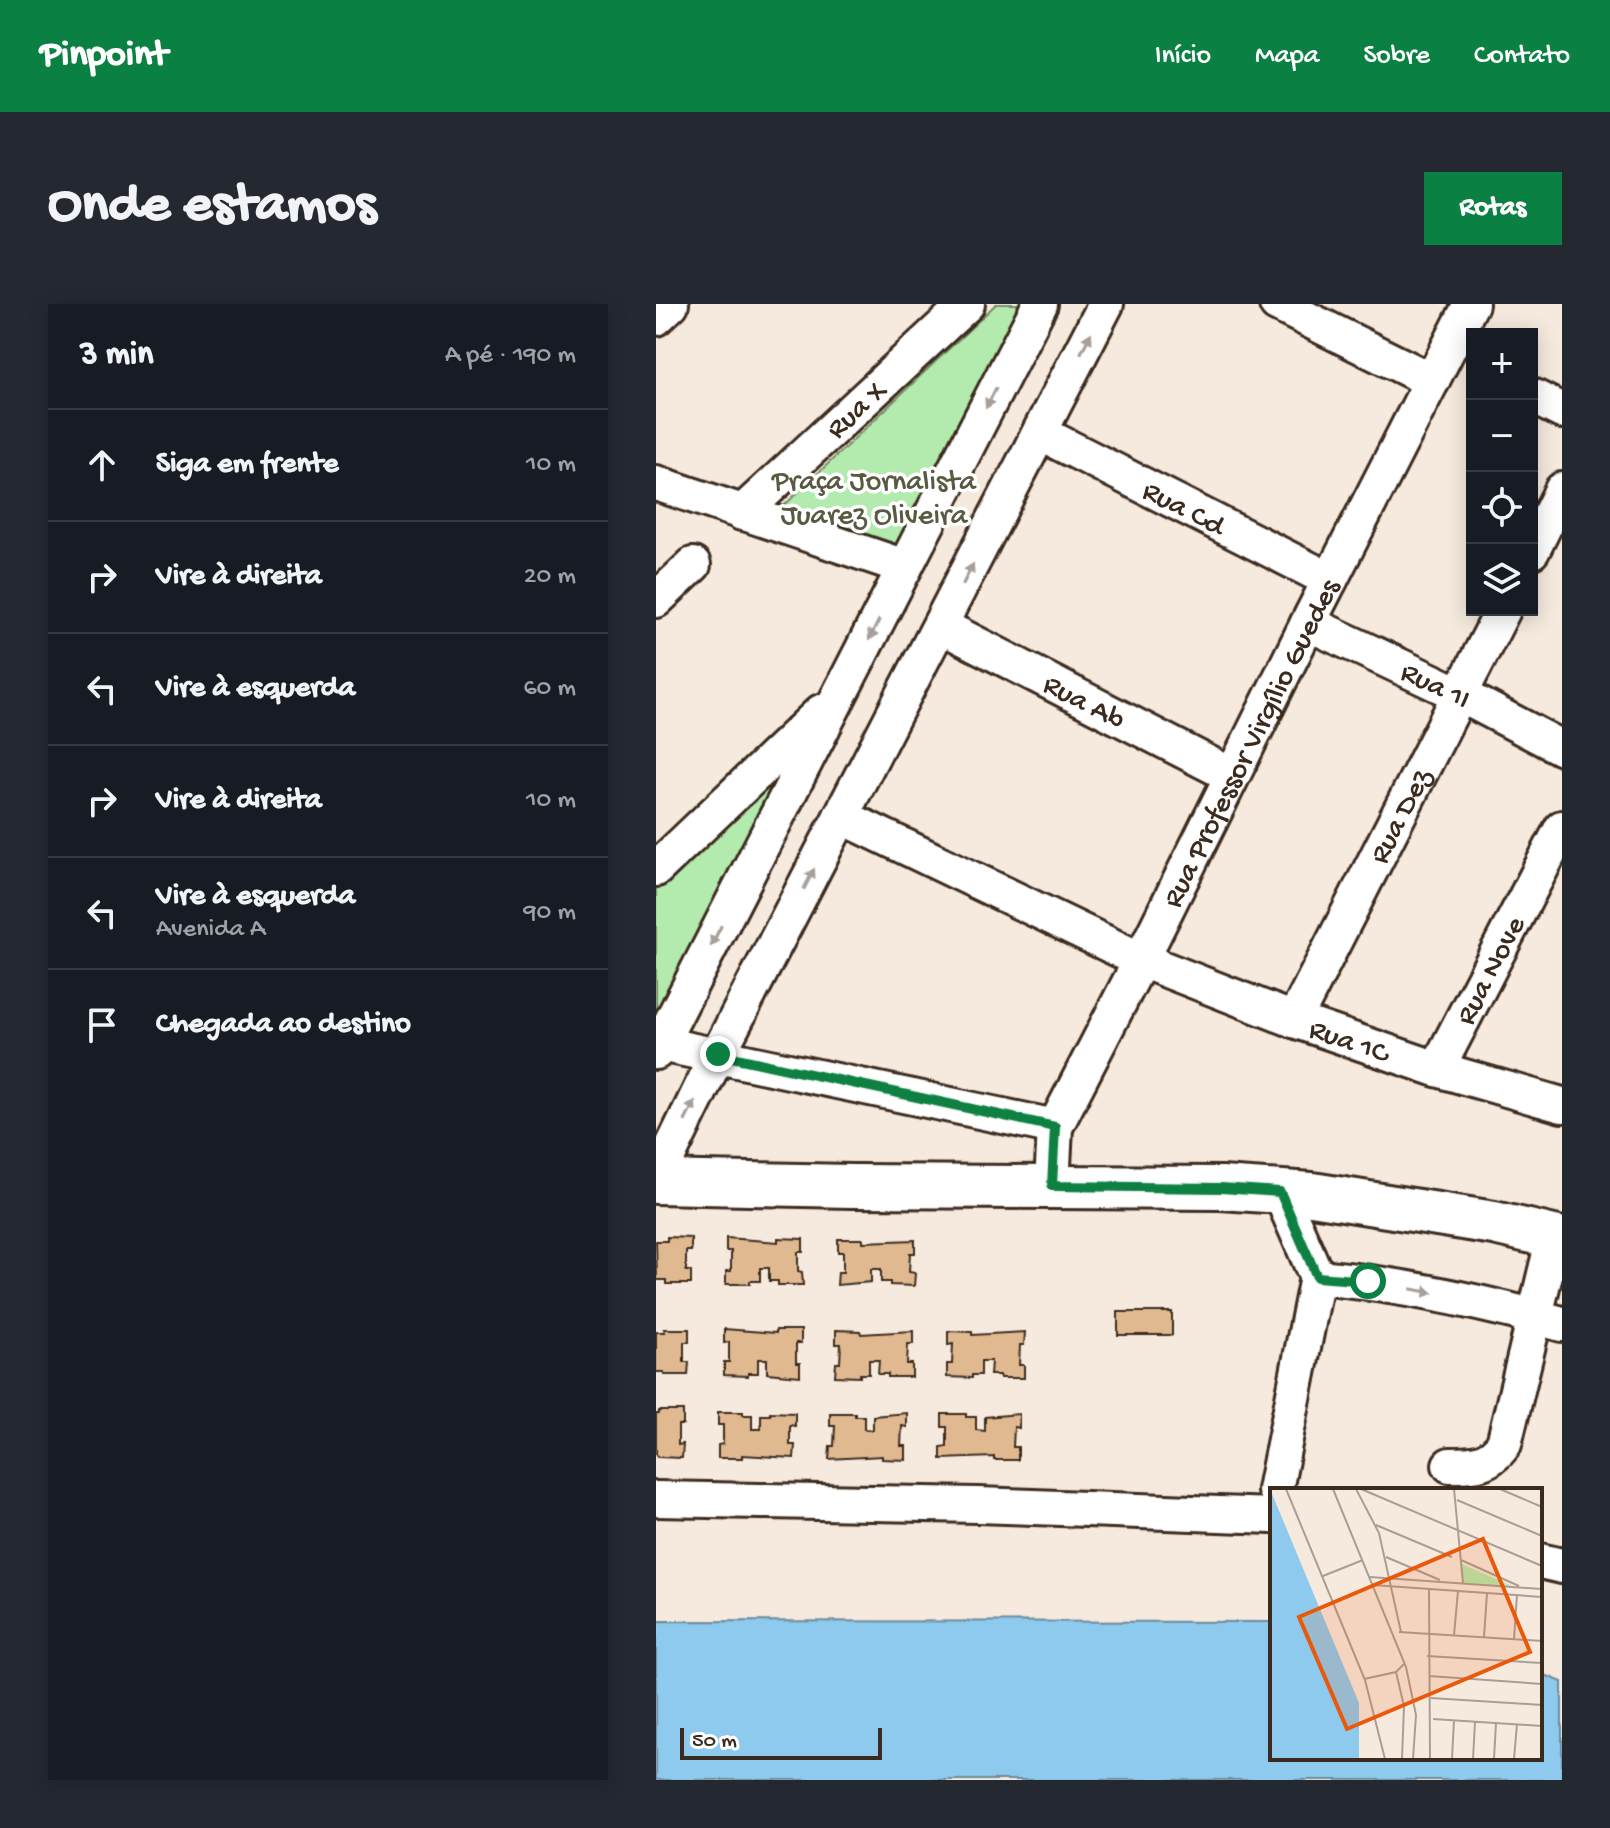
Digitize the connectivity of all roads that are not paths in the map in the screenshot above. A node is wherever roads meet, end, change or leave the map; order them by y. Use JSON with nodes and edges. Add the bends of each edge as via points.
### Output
{"nodes":[{"id":1,"x":671,"y":304,"type":"edge"},
{"id":2,"x":967,"y":304,"type":"edge"},
{"id":3,"x":1040,"y":304,"type":"edge"},
{"id":4,"x":1106,"y":304,"type":"edge"},
{"id":5,"x":1277,"y":304,"type":"edge"},
{"id":6,"x":1471,"y":304,"type":"edge"},
{"id":7,"x":656,"y":318,"type":"edge"},
{"id":8,"x":1450,"y":367,"type":"edge"},
{"id":9,"x":1538,"y":399,"type":"edge"},
{"id":10,"x":1562,"y":411,"type":"edge"},
{"id":11,"x":1040,"y":433,"type":"junction"},
{"id":12,"x":656,"y":483,"type":"edge"},
{"id":13,"x":1562,"y":490,"type":"edge"},
{"id":14,"x":742,"y":513,"type":"junction"},
{"id":15,"x":1535,"y":544,"type":"edge"},
{"id":16,"x":693,"y":565,"type":"dead end"},
{"id":17,"x":905,"y":567,"type":"junction"},
{"id":18,"x":1330,"y":580,"type":"junction"},
{"id":19,"x":656,"y":600,"type":"edge"},
{"id":20,"x":1500,"y":616,"type":"edge"},
{"id":21,"x":1308,"y":623,"type":"junction"},
{"id":22,"x":941,"y":626,"type":"junction"},
{"id":23,"x":842,"y":692,"type":"junction"},
{"id":24,"x":1461,"y":695,"type":"junction"},
{"id":25,"x":1562,"y":748,"type":"edge"},
{"id":26,"x":1231,"y":775,"type":"junction"},
{"id":27,"x":841,"y":816,"type":"junction"},
{"id":28,"x":1562,"y":828,"type":"edge"},
{"id":29,"x":656,"y":869,"type":"edge"},
{"id":30,"x":1141,"y":960,"type":"junction"},
{"id":31,"x":1294,"y":1020,"type":"junction"},
{"id":32,"x":658,"y":1046,"type":"edge"},
{"id":33,"x":718,"y":1054,"type":"junction"},
{"id":34,"x":1437,"y":1069,"type":"junction"},
{"id":35,"x":1562,"y":1105,"type":"edge"},
{"id":36,"x":1055,"y":1127,"type":"junction"},
{"id":37,"x":656,"y":1182,"type":"edge"},
{"id":38,"x":1052,"y":1186,"type":"junction"},
{"id":39,"x":1280,"y":1192,"type":"junction"},
{"id":40,"x":1558,"y":1238,"type":"edge"},
{"id":41,"x":1317,"y":1277,"type":"junction"},
{"id":42,"x":1548,"y":1320,"type":"edge"},
{"id":43,"x":1450,"y":1465,"type":"dead end"},
{"id":44,"x":1276,"y":1488,"type":"edge"},
{"id":45,"x":656,"y":1499,"type":"edge"},
{"id":46,"x":1270,"y":1507,"type":"edge"},
{"id":47,"x":1542,"y":1561,"type":"edge"},
{"id":48,"x":1562,"y":1566,"type":"edge"}],
"edges":[{"from":1,"to":7,"type":"street"},
{"from":2,"to":14,"type":"street","name":"Rua X"},
{"from":3,"to":17,"type":"street","one_way":true},
{"from":11,"to":4,"type":"street","one_way":true},
{"from":5,"to":8,"type":"street"},
{"from":6,"to":8,"type":"street","name":"Rua Professor Virgílio Guedes"},
{"from":8,"to":18,"type":"street","name":"Rua Professor Virgílio Guedes"},
{"from":9,"to":10,"type":"street"},
{"from":11,"to":18,"type":"street","name":"Rua Cd"},
{"from":22,"to":11,"type":"street","one_way":true},
{"from":12,"to":14,"type":"street"},
{"from":13,"to":15,"type":"street"},
{"from":14,"to":17,"type":"street"},
{"from":16,"to":19,"type":"street"},
{"from":17,"to":23,"type":"street","one_way":true},
{"from":18,"to":21,"type":"street","name":"Rua Professor Virgílio Guedes"},
{"from":20,"to":24,"type":"street","name":"Rua Dez"},
{"from":21,"to":24,"type":"street","name":"Rua 1I"},
{"from":21,"to":26,"type":"street","name":"Rua Professor Virgílio Guedes"},
{"from":22,"to":26,"type":"street","name":"Rua Ab"},
{"from":22,"to":27,"type":"street"},
{"from":23,"to":29,"type":"street"},
{"from":23,"to":32,"type":"street","one_way":true},
{"from":24,"to":25,"type":"street","name":"Rua 1I"},
{"from":24,"to":31,"type":"street","name":"Rua Dez"},
{"from":26,"to":30,"type":"street","name":"Rua Professor Virgílio Guedes"},
{"from":27,"to":30,"type":"street","name":"Rua 1C"},
{"from":33,"to":27,"type":"street","one_way":true},
{"from":28,"to":34,"type":"street","name":"Rua Nove"},
{"from":30,"to":31,"type":"street","name":"Rua 1C"},
{"from":30,"to":36,"type":"street","name":"Rua Professor Virgílio Guedes"},
{"from":31,"to":34,"type":"street","name":"Rua 1C"},
{"from":32,"to":33,"type":"street"},
{"from":33,"to":36,"type":"street"},
{"from":37,"to":33,"type":"street","one_way":true},
{"from":34,"to":35,"type":"street","name":"Rua 1C"},
{"from":36,"to":38,"type":"street","name":"Rua Professor Virgílio Guedes"},
{"from":37,"to":38,"type":"main road"},
{"from":38,"to":39,"type":"main road"},
{"from":39,"to":40,"type":"main road","via":[[1494,1223]]},
{"from":39,"to":41,"type":"street"},
{"from":40,"to":42,"type":"street"},
{"from":41,"to":42,"type":"street","one_way":true,"via":[[1368,1281]]},
{"from":41,"to":44,"type":"street"},
{"from":42,"to":43,"type":"street","via":[[1504,1444],[1481,1464]]},
{"from":45,"to":46,"type":"street"},
{"from":47,"to":48,"type":"street"}]}
